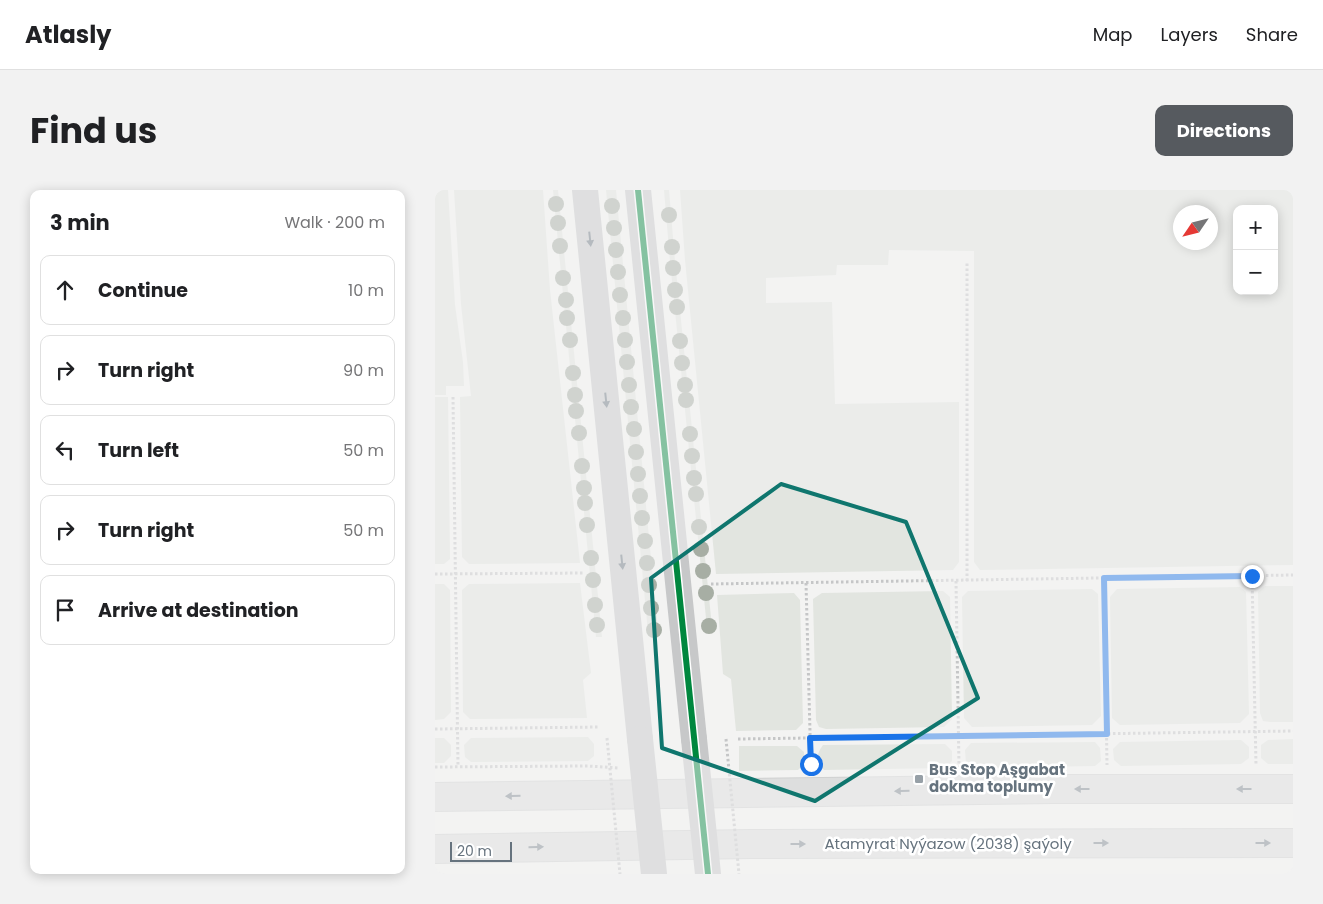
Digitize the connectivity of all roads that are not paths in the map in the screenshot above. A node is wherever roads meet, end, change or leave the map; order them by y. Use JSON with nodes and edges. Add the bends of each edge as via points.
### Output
{"nodes":[{"id":1,"x":585,"y":190,"type":"edge"},
{"id":2,"x":638,"y":190,"type":"edge"},
{"id":3,"x":1293,"y":789,"type":"edge"},
{"id":4,"x":435,"y":797,"type":"edge"},
{"id":5,"x":1293,"y":843,"type":"edge"},
{"id":6,"x":435,"y":849,"type":"edge"},
{"id":7,"x":654,"y":874,"type":"edge"},
{"id":8,"x":708,"y":874,"type":"edge"}],
"edges":[{"from":1,"to":7,"type":"street","one_way":true,"bridge":true},
{"from":2,"to":8,"type":"street","bridge":true},
{"from":3,"to":4,"type":"main road","one_way":true,"via":[[1052,788]]},
{"from":6,"to":5,"type":"main road","name":"Atamyrat Nyýazow (2038) şaýoly","one_way":true,"via":[[769,844]]}]}
